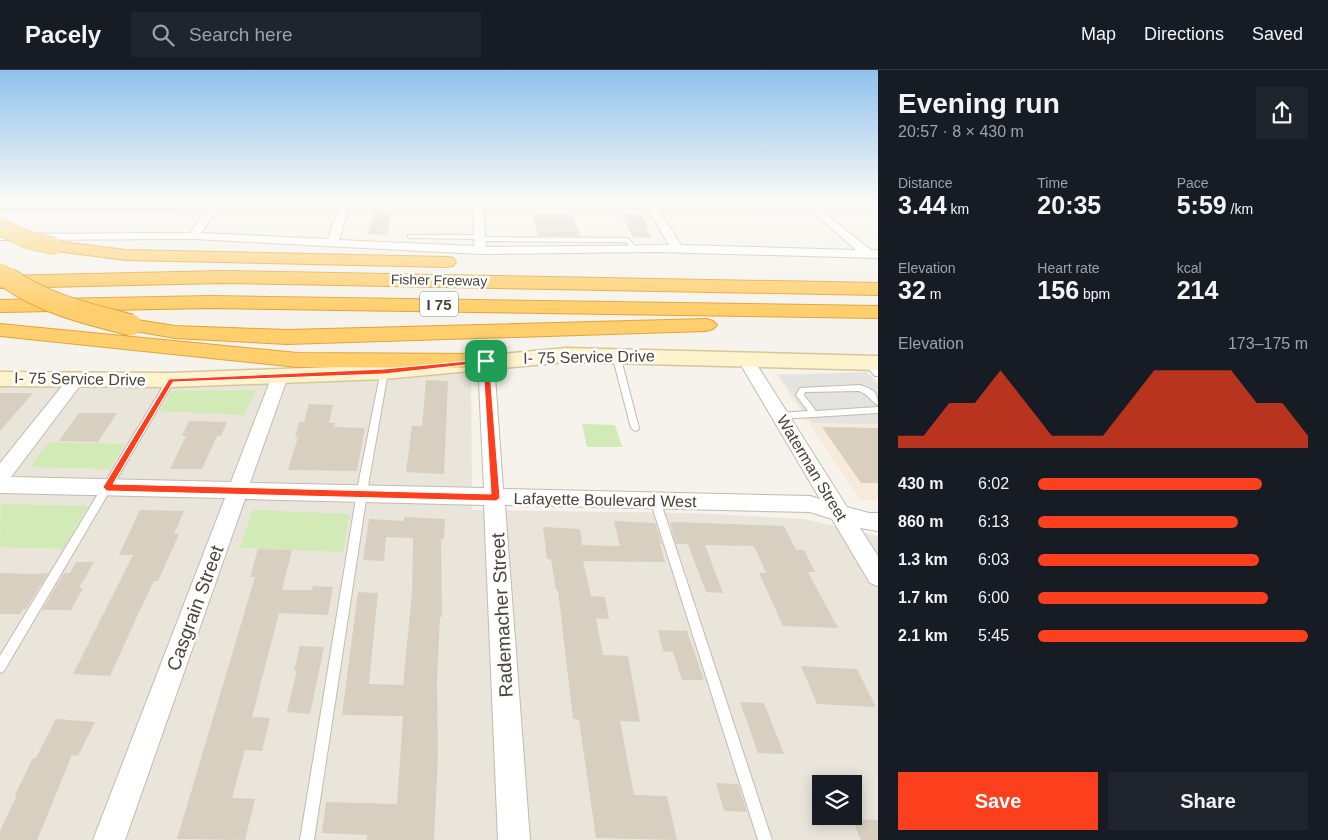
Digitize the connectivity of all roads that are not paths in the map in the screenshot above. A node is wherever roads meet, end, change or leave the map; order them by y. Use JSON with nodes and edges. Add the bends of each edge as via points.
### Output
{"nodes":[{"id":1,"x":0,"y":237,"type":"edge"},
{"id":2,"x":13,"y":237,"type":"edge"},
{"id":3,"x":21,"y":237,"type":"edge"},
{"id":4,"x":212,"y":237,"type":"edge"},
{"id":5,"x":334,"y":237,"type":"edge"},
{"id":6,"x":421,"y":237,"type":"edge"},
{"id":7,"x":479,"y":237,"type":"edge"},
{"id":8,"x":670,"y":237,"type":"edge"},
{"id":9,"x":851,"y":237,"type":"edge"},
{"id":10,"x":479,"y":242,"type":"junction"},
{"id":11,"x":332,"y":243,"type":"junction"},
{"id":12,"x":677,"y":248,"type":"junction"},
{"id":13,"x":873,"y":254,"type":"edge"},
{"id":14,"x":2,"y":279,"type":"edge"},
{"id":15,"x":878,"y":287,"type":"edge"},
{"id":16,"x":0,"y":306,"type":"edge"},
{"id":17,"x":878,"y":312,"type":"edge"},
{"id":18,"x":878,"y":319,"type":"edge"},
{"id":19,"x":0,"y":330,"type":"edge"},
{"id":20,"x":616,"y":355,"type":"junction"},
{"id":21,"x":746,"y":360,"type":"junction"},
{"id":22,"x":486,"y":361,"type":"junction"},
{"id":23,"x":875,"y":366,"type":"edge"},
{"id":24,"x":384,"y":372,"type":"junction"},
{"id":25,"x":280,"y":376,"type":"junction"},
{"id":26,"x":0,"y":379,"type":"edge"},
{"id":27,"x":76,"y":379,"type":"junction"},
{"id":28,"x":171,"y":380,"type":"junction"},
{"id":29,"x":878,"y":402,"type":"edge"},
{"id":30,"x":878,"y":410,"type":"edge"},
{"id":31,"x":813,"y":414,"type":"junction"},
{"id":32,"x":780,"y":416,"type":"junction"},
{"id":33,"x":635,"y":428,"type":"dead end"},
{"id":34,"x":0,"y":477,"type":"edge"},
{"id":35,"x":0,"y":485,"type":"edge"},
{"id":36,"x":107,"y":487,"type":"junction"},
{"id":37,"x":238,"y":490,"type":"junction"},
{"id":38,"x":362,"y":493,"type":"junction"},
{"id":39,"x":496,"y":498,"type":"junction"},
{"id":40,"x":655,"y":500,"type":"junction"},
{"id":41,"x":839,"y":513,"type":"junction"},
{"id":42,"x":878,"y":522,"type":"edge"},
{"id":43,"x":878,"y":576,"type":"edge"},
{"id":44,"x":0,"y":667,"type":"edge"},
{"id":45,"x":109,"y":840,"type":"edge"},
{"id":46,"x":308,"y":840,"type":"edge"},
{"id":47,"x":514,"y":840,"type":"edge"},
{"id":48,"x":765,"y":840,"type":"edge"}],
"edges":[{"from":1,"to":2,"type":"street"},
{"from":3,"to":15,"type":"highway","bridge":true,"via":[[54,246],[126,255],[445,262]]},
{"from":4,"to":11,"type":"street"},
{"from":5,"to":11,"type":"street"},
{"from":6,"to":10,"type":"lane"},
{"from":7,"to":10,"type":"street"},
{"from":8,"to":12,"type":"street"},
{"from":9,"to":13,"type":"street"},
{"from":10,"to":11,"type":"street"},
{"from":10,"to":12,"type":"street","via":[[542,251]]},
{"from":12,"to":13,"type":"street"},
{"from":14,"to":15,"type":"highway","name":"Fisher Freeway","number":"I 75","via":[[223,277]]},
{"from":14,"to":18,"type":"highway","bridge":true,"via":[[53,302],[131,325],[175,332],[295,337]]},
{"from":16,"to":17,"type":"highway","name":"Fisher Freeway","number":"I 75","via":[[211,302]]},
{"from":19,"to":22,"type":"highway","via":[[279,359]]},
{"from":20,"to":21,"type":"main road","name":"I- 75 Service Drive"},
{"from":20,"to":22,"type":"main road","name":"I- 75 Service Drive","via":[[558,355]]},
{"from":20,"to":33,"type":"lane"},
{"from":21,"to":23,"type":"main road","name":"I- 75 Service Drive"},
{"from":21,"to":32,"type":"street","name":"Waterman Street"},
{"from":22,"to":24,"type":"main road","name":"I- 75 Service Drive"},
{"from":22,"to":39,"type":"street","name":"Rademacher Street"},
{"from":24,"to":25,"type":"main road","name":"I- 75 Service Drive"},
{"from":24,"to":38,"type":"lane"},
{"from":25,"to":28,"type":"main road","name":"I- 75 Service Drive"},
{"from":25,"to":37,"type":"street","name":"Casgrain Street"},
{"from":26,"to":27,"type":"main road","name":"I- 75 Service Drive"},
{"from":27,"to":28,"type":"main road","name":"I- 75 Service Drive"},
{"from":27,"to":34,"type":"street"},
{"from":28,"to":36,"type":"lane"},
{"from":29,"to":31,"type":"lane","via":[[870,392],[860,388],[803,390],[800,395]]},
{"from":30,"to":31,"type":"lane"},
{"from":31,"to":32,"type":"lane"},
{"from":32,"to":41,"type":"street","name":"Waterman Street"},
{"from":35,"to":36,"type":"street","name":"Lafayette Boulevard West"},
{"from":36,"to":37,"type":"street","name":"Lafayette Boulevard West"},
{"from":36,"to":44,"type":"lane"},
{"from":37,"to":38,"type":"street","name":"Lafayette Boulevard West"},
{"from":37,"to":45,"type":"street","name":"Casgrain Street"},
{"from":38,"to":39,"type":"street","name":"Lafayette Boulevard West"},
{"from":38,"to":46,"type":"lane"},
{"from":39,"to":40,"type":"street","name":"Lafayette Boulevard West"},
{"from":39,"to":47,"type":"street","name":"Rademacher Street"},
{"from":40,"to":41,"type":"street","name":"Lafayette Boulevard West","via":[[810,504]]},
{"from":40,"to":48,"type":"lane"},
{"from":41,"to":42,"type":"street","name":"Lafayette Boulevard West"},
{"from":41,"to":43,"type":"street","name":"Waterman Street"}]}
